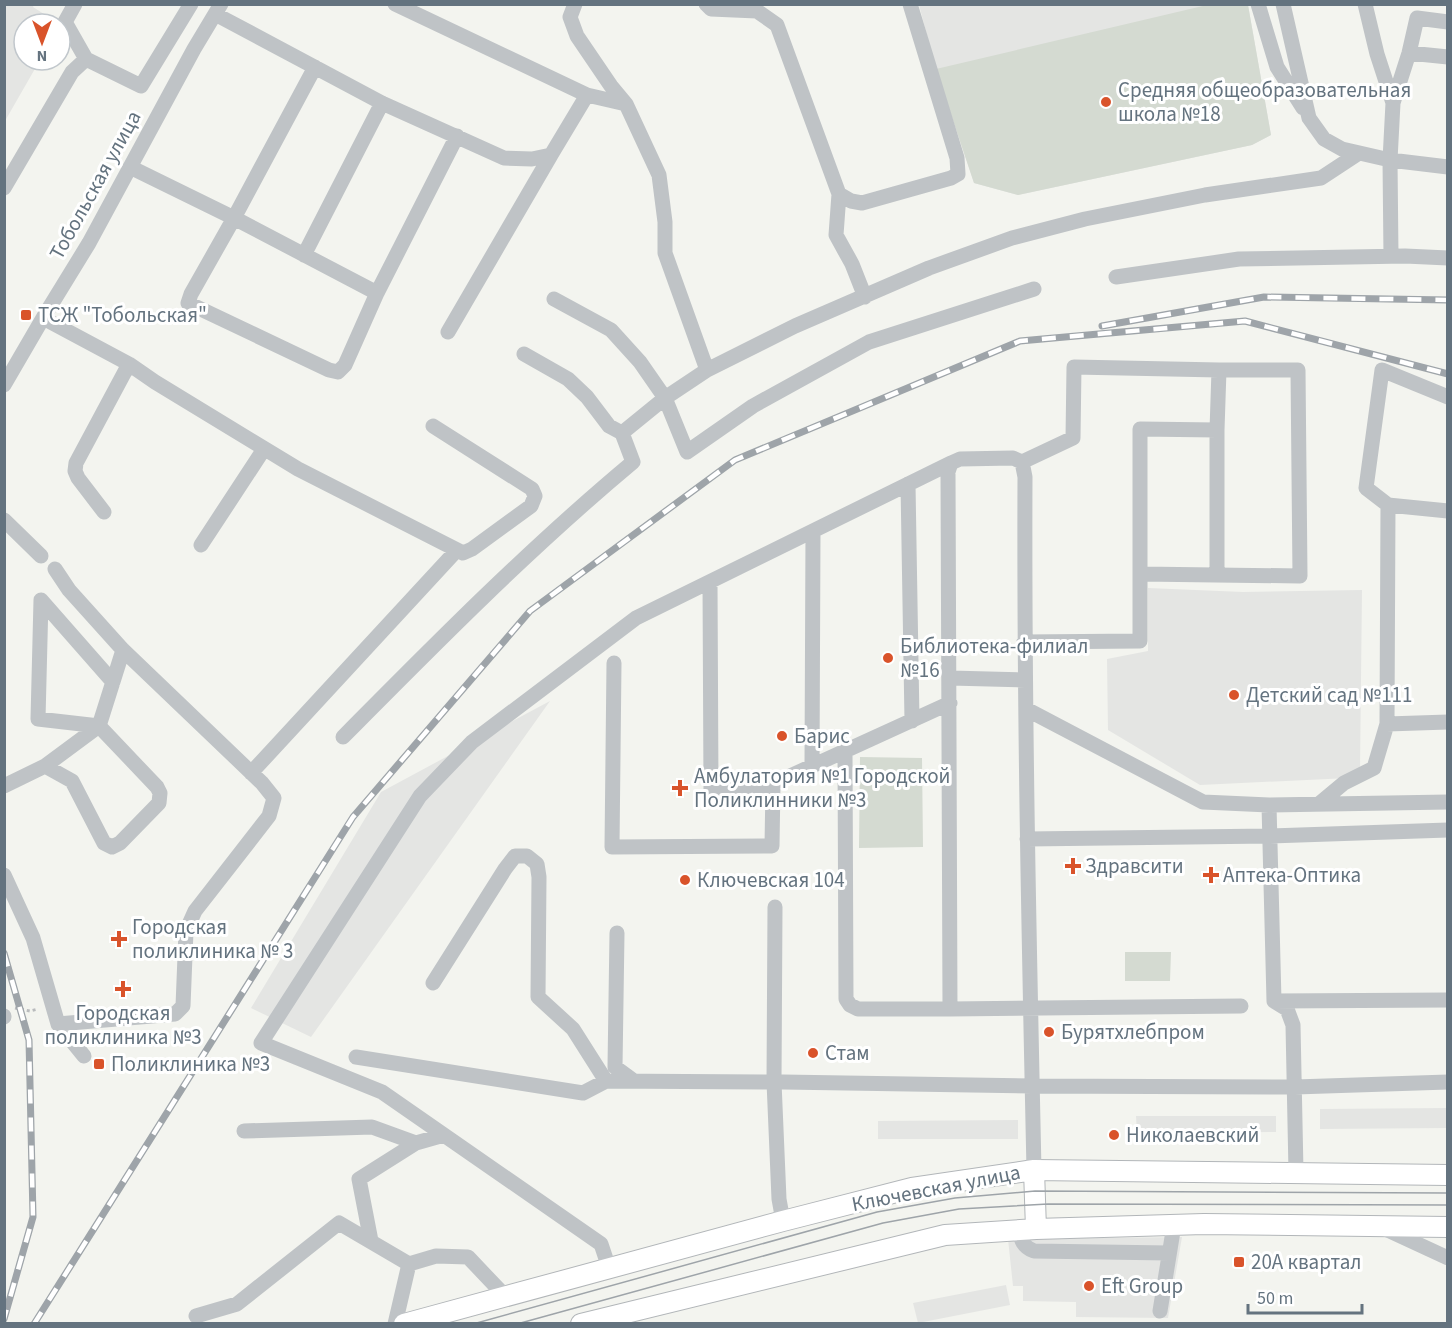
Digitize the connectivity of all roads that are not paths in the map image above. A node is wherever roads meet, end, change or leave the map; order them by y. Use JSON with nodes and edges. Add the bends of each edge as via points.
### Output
{"nodes":[{"id":1,"x":75,"y":4,"type":"edge"},
{"id":2,"x":191,"y":4,"type":"edge"},
{"id":3,"x":395,"y":4,"type":"edge"},
{"id":4,"x":575,"y":4,"type":"edge"},
{"id":5,"x":706,"y":4,"type":"edge"},
{"id":6,"x":910,"y":4,"type":"edge"},
{"id":7,"x":1258,"y":4,"type":"edge"},
{"id":8,"x":1283,"y":4,"type":"edge"},
{"id":9,"x":1365,"y":4,"type":"edge"},
{"id":10,"x":218,"y":9,"type":"edge"},
{"id":11,"x":1418,"y":11,"type":"edge"},
{"id":12,"x":1448,"y":22,"type":"edge"},
{"id":13,"x":1409,"y":53,"type":"junction"},
{"id":14,"x":1448,"y":57,"type":"edge"},
{"id":15,"x":86,"y":59,"type":"junction"},
{"id":16,"x":315,"y":67,"type":"junction"},
{"id":17,"x":141,"y":87,"type":"junction"},
{"id":18,"x":587,"y":95,"type":"junction"},
{"id":19,"x":166,"y":100,"type":"junction"},
{"id":20,"x":382,"y":103,"type":"junction"},
{"id":21,"x":1394,"y":103,"type":"junction"},
{"id":22,"x":626,"y":104,"type":"junction"},
{"id":23,"x":1309,"y":118,"type":"junction"},
{"id":24,"x":457,"y":136,"type":"junction"},
{"id":25,"x":1359,"y":153,"type":"junction"},
{"id":26,"x":551,"y":155,"type":"junction"},
{"id":27,"x":1390,"y":160,"type":"junction"},
{"id":28,"x":130,"y":167,"type":"junction"},
{"id":29,"x":1448,"y":167,"type":"edge"},
{"id":30,"x":4,"y":188,"type":"edge"},
{"id":31,"x":839,"y":195,"type":"junction"},
{"id":32,"x":234,"y":218,"type":"junction"},
{"id":33,"x":303,"y":255,"type":"junction"},
{"id":34,"x":1391,"y":256,"type":"junction"},
{"id":35,"x":1448,"y":258,"type":"edge"},
{"id":36,"x":1116,"y":277,"type":"dead end"},
{"id":37,"x":1034,"y":290,"type":"dead end"},
{"id":38,"x":377,"y":292,"type":"junction"},
{"id":39,"x":864,"y":297,"type":"junction"},
{"id":40,"x":554,"y":299,"type":"dead end"},
{"id":41,"x":43,"y":318,"type":"junction"},
{"id":42,"x":448,"y":332,"type":"dead end"},
{"id":43,"x":524,"y":354,"type":"dead end"},
{"id":44,"x":10,"y":363,"type":"edge"},
{"id":45,"x":129,"y":364,"type":"junction"},
{"id":46,"x":707,"y":370,"type":"junction"},
{"id":47,"x":1219,"y":370,"type":"junction"},
{"id":48,"x":4,"y":385,"type":"edge"},
{"id":49,"x":1448,"y":397,"type":"edge"},
{"id":50,"x":665,"y":398,"type":"junction"},
{"id":51,"x":433,"y":426,"type":"dead end"},
{"id":52,"x":1218,"y":430,"type":"junction"},
{"id":53,"x":621,"y":433,"type":"junction"},
{"id":54,"x":264,"y":449,"type":"junction"},
{"id":55,"x":1022,"y":462,"type":"junction"},
{"id":56,"x":951,"y":463,"type":"junction"},
{"id":57,"x":908,"y":484,"type":"junction"},
{"id":58,"x":1388,"y":505,"type":"junction"},
{"id":59,"x":1448,"y":511,"type":"edge"},
{"id":60,"x":104,"y":512,"type":"dead end"},
{"id":61,"x":4,"y":520,"type":"edge"},
{"id":62,"x":813,"y":531,"type":"junction"},
{"id":63,"x":201,"y":545,"type":"dead end"},
{"id":64,"x":457,"y":550,"type":"junction"},
{"id":65,"x":41,"y":556,"type":"dead end"},
{"id":66,"x":55,"y":569,"type":"dead end"},
{"id":67,"x":1141,"y":574,"type":"junction"},
{"id":68,"x":1217,"y":575,"type":"junction"},
{"id":69,"x":710,"y":582,"type":"junction"},
{"id":70,"x":1024,"y":642,"type":"junction"},
{"id":71,"x":123,"y":650,"type":"junction"},
{"id":72,"x":614,"y":663,"type":"dead end"},
{"id":73,"x":950,"y":678,"type":"junction"},
{"id":74,"x":1025,"y":680,"type":"junction"},
{"id":75,"x":113,"y":682,"type":"junction"},
{"id":76,"x":950,"y":703,"type":"junction"},
{"id":77,"x":1026,"y":709,"type":"junction"},
{"id":78,"x":912,"y":721,"type":"junction"},
{"id":79,"x":1448,"y":722,"type":"edge"},
{"id":80,"x":1387,"y":724,"type":"junction"},
{"id":81,"x":99,"y":726,"type":"junction"},
{"id":82,"x":343,"y":737,"type":"dead end"},
{"id":83,"x":845,"y":752,"type":"junction"},
{"id":84,"x":45,"y":766,"type":"junction"},
{"id":85,"x":812,"y":766,"type":"junction"},
{"id":86,"x":251,"y":773,"type":"junction"},
{"id":87,"x":773,"y":784,"type":"junction"},
{"id":88,"x":4,"y":786,"type":"edge"},
{"id":89,"x":1448,"y":802,"type":"edge"},
{"id":90,"x":1320,"y":803,"type":"junction"},
{"id":91,"x":1269,"y":805,"type":"junction"},
{"id":92,"x":1448,"y":830,"type":"edge"},
{"id":93,"x":1270,"y":836,"type":"junction"},
{"id":94,"x":1027,"y":839,"type":"junction"},
{"id":95,"x":4,"y":875,"type":"edge"},
{"id":96,"x":774,"y":908,"type":"dead end"},
{"id":97,"x":617,"y":933,"type":"dead end"},
{"id":98,"x":433,"y":983,"type":"dead end"},
{"id":99,"x":1448,"y":1000,"type":"edge"},
{"id":100,"x":1274,"y":1001,"type":"junction"},
{"id":101,"x":1241,"y":1006,"type":"dead end"},
{"id":102,"x":950,"y":1009,"type":"junction"},
{"id":103,"x":1030,"y":1009,"type":"junction"},
{"id":104,"x":58,"y":1024,"type":"junction"},
{"id":105,"x":84,"y":1056,"type":"dead end"},
{"id":106,"x":356,"y":1057,"type":"dead end"},
{"id":107,"x":606,"y":1081,"type":"junction"},
{"id":108,"x":634,"y":1081,"type":"junction"},
{"id":109,"x":774,"y":1082,"type":"junction"},
{"id":110,"x":1448,"y":1082,"type":"edge"},
{"id":111,"x":1032,"y":1086,"type":"junction"},
{"id":112,"x":1295,"y":1087,"type":"junction"},
{"id":113,"x":244,"y":1131,"type":"dead end"},
{"id":114,"x":444,"y":1135,"type":"junction"},
{"id":115,"x":416,"y":1143,"type":"junction"},
{"id":116,"x":1034,"y":1170,"type":"junction"},
{"id":117,"x":1296,"y":1173,"type":"junction"},
{"id":118,"x":1448,"y":1175,"type":"edge"},
{"id":119,"x":783,"y":1221,"type":"junction"},
{"id":120,"x":1174,"y":1225,"type":"junction"},
{"id":121,"x":1378,"y":1226,"type":"junction"},
{"id":122,"x":1448,"y":1227,"type":"edge"},
{"id":123,"x":1027,"y":1230,"type":"junction"},
{"id":124,"x":371,"y":1241,"type":"junction"},
{"id":125,"x":1169,"y":1253,"type":"junction"},
{"id":126,"x":1448,"y":1258,"type":"edge"},
{"id":127,"x":409,"y":1264,"type":"junction"},
{"id":128,"x":609,"y":1268,"type":"junction"},
{"id":129,"x":505,"y":1296,"type":"junction"},
{"id":130,"x":1160,"y":1311,"type":"dead end"},
{"id":131,"x":196,"y":1316,"type":"dead end"},
{"id":132,"x":395,"y":1323,"type":"edge"},
{"id":133,"x":404,"y":1323,"type":"edge"},
{"id":134,"x":581,"y":1323,"type":"edge"}],
"edges":[{"from":1,"to":15,"type":"street","via":[[65,22]]},
{"from":2,"to":17,"type":"street"},
{"from":3,"to":18,"type":"street"},
{"from":4,"to":22,"type":"street","via":[[570,17],[577,36]]},
{"from":5,"to":31,"type":"street","via":[[711,9],[757,11],[777,26]]},
{"from":6,"to":31,"type":"street","via":[[957,158],[958,174],[862,203]]},
{"from":7,"to":23,"type":"street","via":[[1277,67]]},
{"from":8,"to":23,"type":"street"},
{"from":9,"to":21,"type":"street"},
{"from":10,"to":16,"type":"street"},
{"from":10,"to":19,"type":"street","name":"Тобольская улица"},
{"from":11,"to":12,"type":"street"},
{"from":11,"to":13,"type":"street"},
{"from":13,"to":14,"type":"street"},
{"from":13,"to":21,"type":"street"},
{"from":15,"to":17,"type":"street"},
{"from":15,"to":30,"type":"street","via":[[72,72]]},
{"from":16,"to":20,"type":"street"},
{"from":16,"to":32,"type":"street"},
{"from":17,"to":19,"type":"street"},
{"from":18,"to":22,"type":"street"},
{"from":18,"to":26,"type":"street"},
{"from":19,"to":28,"type":"street","name":"Тобольская улица"},
{"from":20,"to":24,"type":"street"},
{"from":20,"to":33,"type":"street"},
{"from":21,"to":27,"type":"street"},
{"from":22,"to":46,"type":"street","via":[[659,175],[665,253]]},
{"from":23,"to":25,"type":"street","via":[[1324,139]]},
{"from":24,"to":26,"type":"street","via":[[504,158]]},
{"from":24,"to":38,"type":"street"},
{"from":25,"to":27,"type":"street"},
{"from":25,"to":39,"type":"street","via":[[1321,178],[1204,195],[1011,238]]},
{"from":26,"to":42,"type":"street"},
{"from":27,"to":29,"type":"street"},
{"from":27,"to":34,"type":"street"},
{"from":28,"to":32,"type":"street"},
{"from":28,"to":41,"type":"street","name":"Тобольская улица"},
{"from":31,"to":39,"type":"street","via":[[836,235]]},
{"from":32,"to":33,"type":"street"},
{"from":32,"to":38,"type":"street","via":[[188,303],[338,372],[345,365]]},
{"from":33,"to":38,"type":"street"},
{"from":34,"to":35,"type":"street"},
{"from":34,"to":36,"type":"street","via":[[1239,259]]},
{"from":37,"to":50,"type":"street","via":[[869,342],[753,406],[687,452]]},
{"from":39,"to":46,"type":"street"},
{"from":40,"to":50,"type":"street","via":[[611,330]]},
{"from":41,"to":44,"type":"street","name":"Тобольская улица"},
{"from":41,"to":45,"type":"street"},
{"from":43,"to":53,"type":"street","via":[[568,379],[609,426]]},
{"from":44,"to":48,"type":"street","name":"Тобольская улица"},
{"from":45,"to":54,"type":"street"},
{"from":45,"to":60,"type":"street","via":[[76,463],[78,478]]},
{"from":46,"to":50,"type":"street"},
{"from":47,"to":52,"type":"street"},
{"from":47,"to":55,"type":"street","via":[[1074,367],[1073,438]]},
{"from":47,"to":68,"type":"street","via":[[1298,370],[1300,576]]},
{"from":49,"to":58,"type":"street","via":[[1382,370],[1366,488]]},
{"from":50,"to":53,"type":"street"},
{"from":51,"to":64,"type":"street","via":[[532,489],[535,496],[531,506],[472,549],[463,553]]},
{"from":52,"to":67,"type":"street","via":[[1140,429]]},
{"from":52,"to":68,"type":"street"},
{"from":53,"to":82,"type":"street","via":[[633,462],[460,618]]},
{"from":54,"to":63,"type":"street"},
{"from":54,"to":64,"type":"street"},
{"from":55,"to":56,"type":"street","via":[[1013,458],[960,459]]},
{"from":55,"to":70,"type":"street"},
{"from":56,"to":57,"type":"street"},
{"from":56,"to":73,"type":"street"},
{"from":57,"to":62,"type":"street"},
{"from":57,"to":78,"type":"street"},
{"from":58,"to":59,"type":"street"},
{"from":58,"to":80,"type":"street"},
{"from":61,"to":65,"type":"street"},
{"from":62,"to":69,"type":"street"},
{"from":62,"to":85,"type":"street"},
{"from":64,"to":86,"type":"street"},
{"from":66,"to":71,"type":"street"},
{"from":67,"to":68,"type":"street"},
{"from":67,"to":70,"type":"street","via":[[1140,641]]},
{"from":69,"to":87,"type":"street","via":[[711,789]]},
{"from":69,"to":114,"type":"street","via":[[636,618],[472,742],[420,796],[261,1043],[382,1092]]},
{"from":70,"to":74,"type":"street"},
{"from":71,"to":75,"type":"street"},
{"from":71,"to":86,"type":"street"},
{"from":72,"to":87,"type":"street","via":[[612,847],[772,846]]},
{"from":73,"to":74,"type":"street"},
{"from":73,"to":76,"type":"street"},
{"from":74,"to":77,"type":"street"},
{"from":75,"to":81,"type":"street"},
{"from":75,"to":81,"type":"street","via":[[40,600],[38,719]]},
{"from":76,"to":78,"type":"street"},
{"from":76,"to":102,"type":"street"},
{"from":77,"to":91,"type":"street","via":[[1203,802]]},
{"from":77,"to":94,"type":"street"},
{"from":78,"to":83,"type":"street"},
{"from":79,"to":80,"type":"street"},
{"from":80,"to":90,"type":"street","via":[[1374,768],[1344,783]]},
{"from":81,"to":84,"type":"street"},
{"from":81,"to":84,"type":"street","via":[[160,793],[159,803],[120,843],[112,848],[104,843],[72,781]]},
{"from":83,"to":85,"type":"street"},
{"from":83,"to":102,"type":"street","via":[[846,999],[858,1009]]},
{"from":84,"to":88,"type":"street"},
{"from":85,"to":87,"type":"street"},
{"from":86,"to":104,"type":"street","via":[[274,798],[270,816],[195,911],[186,931],[183,1006],[175,1014],[163,1016]]},
{"from":89,"to":90,"type":"street"},
{"from":90,"to":91,"type":"street"},
{"from":91,"to":93,"type":"street"},
{"from":92,"to":93,"type":"street"},
{"from":93,"to":94,"type":"street"},
{"from":93,"to":100,"type":"street"},
{"from":94,"to":103,"type":"street"},
{"from":95,"to":104,"type":"street","via":[[33,938]]},
{"from":96,"to":109,"type":"street"},
{"from":97,"to":108,"type":"street","via":[[615,1066]]},
{"from":98,"to":107,"type":"street","via":[[505,869],[515,856],[527,856],[537,864],[539,877],[538,997],[573,1029]]},
{"from":99,"to":100,"type":"street"},
{"from":100,"to":112,"type":"street","via":[[1287,1009],[1293,1025]]},
{"from":101,"to":103,"type":"street"},
{"from":102,"to":103,"type":"street"},
{"from":103,"to":111,"type":"street"},
{"from":104,"to":105,"type":"street"},
{"from":106,"to":107,"type":"street","via":[[583,1093]]},
{"from":107,"to":108,"type":"street"},
{"from":108,"to":109,"type":"street"},
{"from":109,"to":111,"type":"street"},
{"from":109,"to":119,"type":"street"},
{"from":110,"to":112,"type":"street"},
{"from":111,"to":112,"type":"street"},
{"from":111,"to":116,"type":"street"},
{"from":112,"to":117,"type":"street"},
{"from":113,"to":115,"type":"street","via":[[372,1127]]},
{"from":114,"to":115,"type":"street"},
{"from":114,"to":128,"type":"street","via":[[601,1244]]},
{"from":115,"to":124,"type":"street","via":[[359,1179]]},
{"from":116,"to":117,"type":"main road","name":"Ключевская улица"},
{"from":116,"to":119,"type":"main road","name":"Ключевская улица","via":[[912,1188]]},
{"from":116,"to":123,"type":"main road"},
{"from":117,"to":118,"type":"main road","name":"Ключевская улица"},
{"from":119,"to":128,"type":"main road","name":"Ключевская улица"},
{"from":120,"to":121,"type":"main road"},
{"from":120,"to":123,"type":"main road"},
{"from":120,"to":125,"type":"street"},
{"from":121,"to":122,"type":"main road"},
{"from":121,"to":126,"type":"street"},
{"from":123,"to":125,"type":"street","via":[[1022,1242],[1034,1251]]},
{"from":123,"to":134,"type":"main road","via":[[945,1235]]},
{"from":124,"to":127,"type":"street"},
{"from":124,"to":131,"type":"street","via":[[339,1223],[237,1304]]},
{"from":125,"to":130,"type":"street"},
{"from":127,"to":129,"type":"street","via":[[436,1256],[468,1257]]},
{"from":127,"to":132,"type":"street"},
{"from":128,"to":129,"type":"main road","name":"Ключевская улица"},
{"from":129,"to":133,"type":"main road","name":"Ключевская улица"}]}
